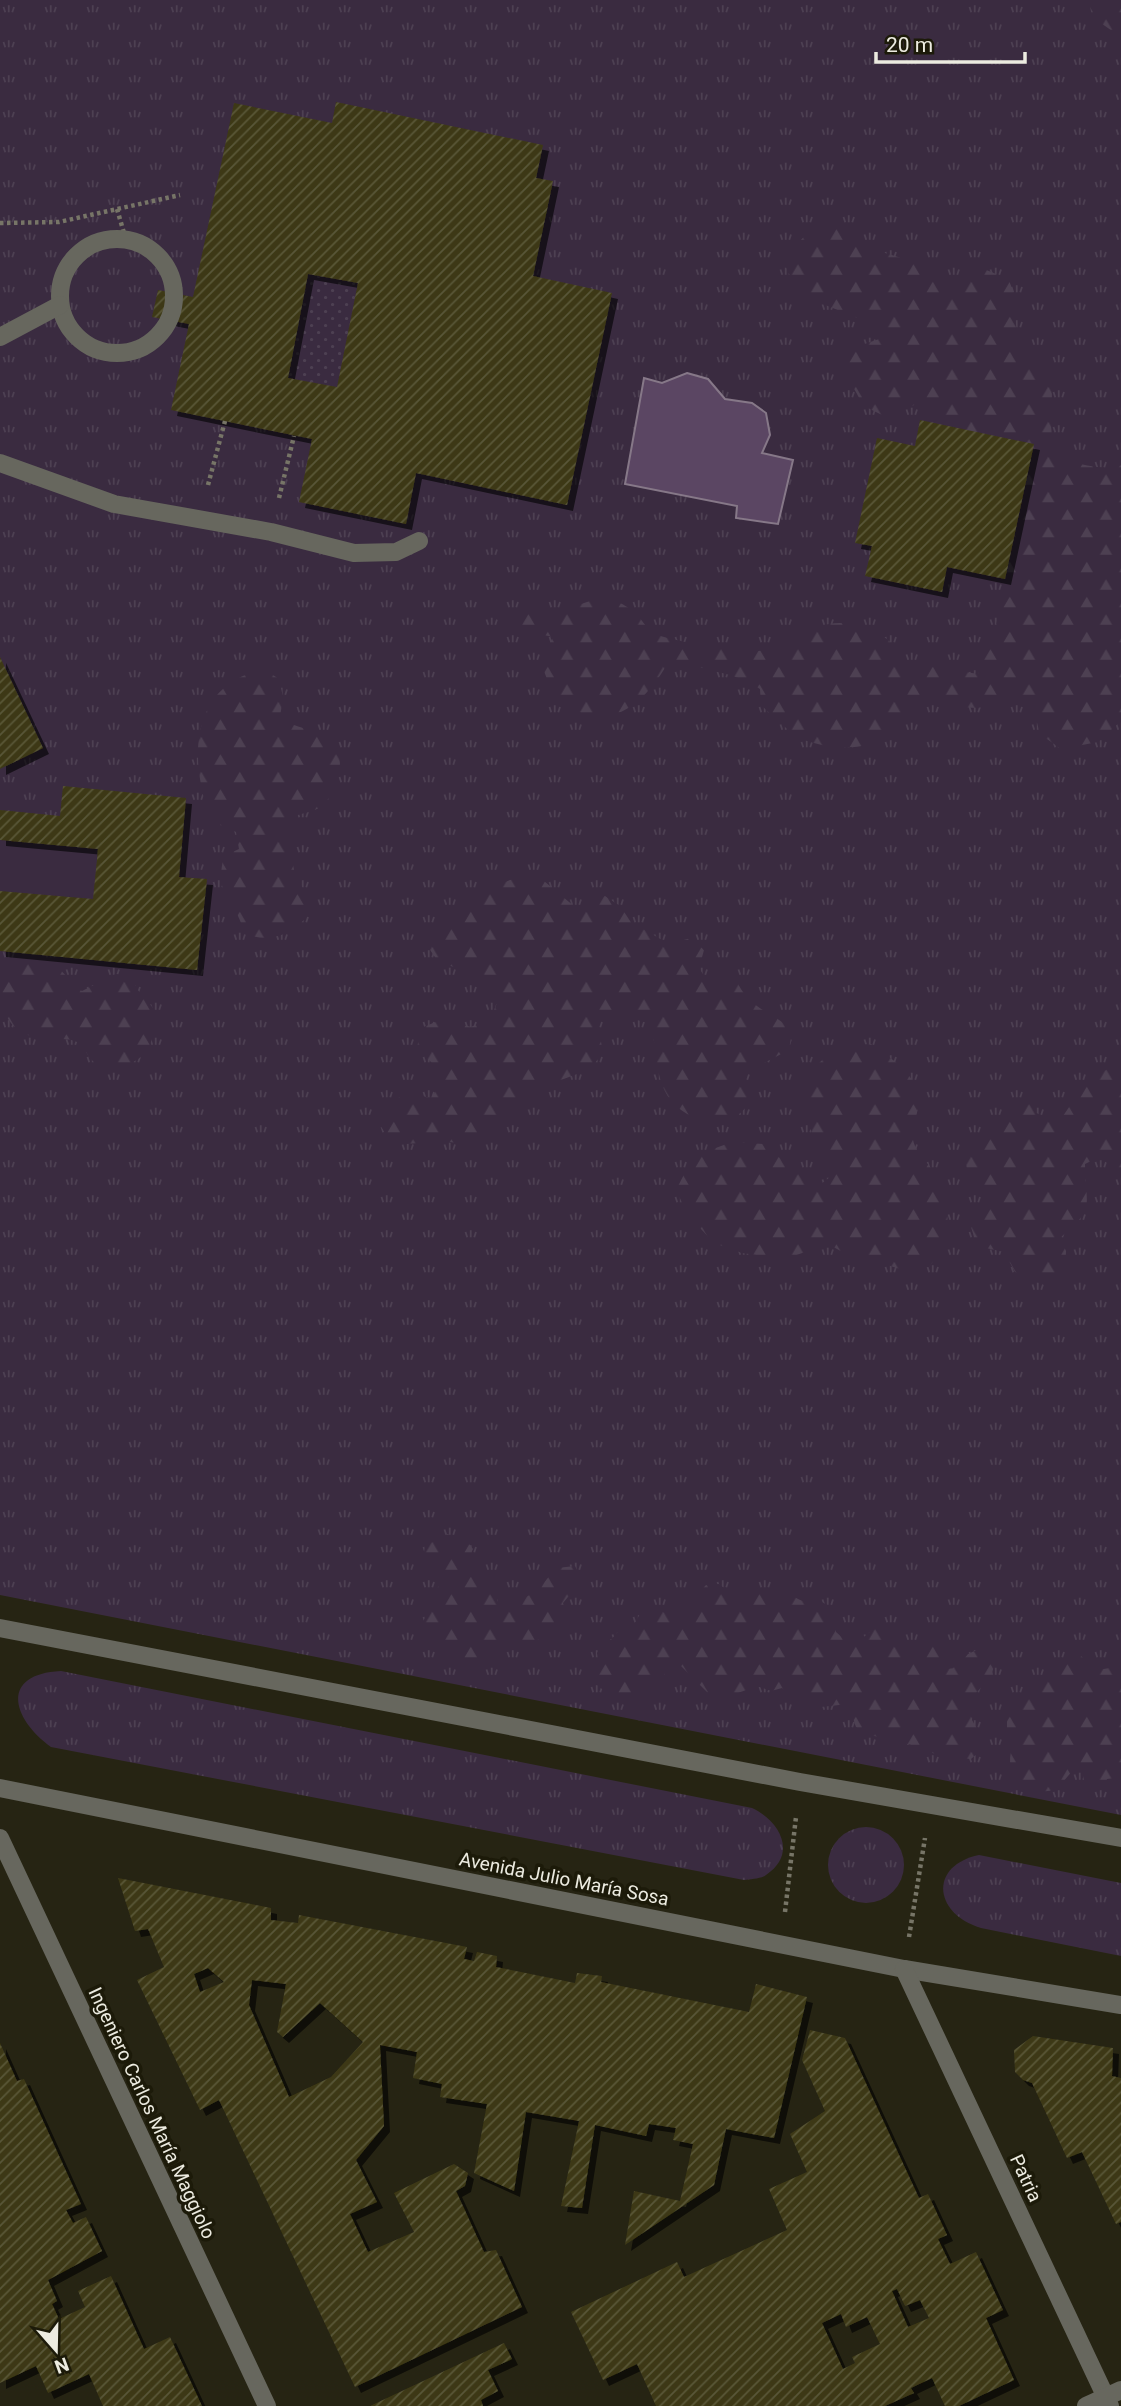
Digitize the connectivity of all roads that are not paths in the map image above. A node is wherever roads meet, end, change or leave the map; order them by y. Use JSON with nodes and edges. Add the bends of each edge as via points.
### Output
{"nodes":[{"id":1,"x":60,"y":305,"type":"junction"},
{"id":2,"x":0,"y":337,"type":"edge"},
{"id":3,"x":0,"y":463,"type":"edge"},
{"id":4,"x":419,"y":541,"type":"dead end"},
{"id":5,"x":0,"y":1628,"type":"edge"},
{"id":6,"x":0,"y":1788,"type":"edge"},
{"id":7,"x":0,"y":1838,"type":"edge"},
{"id":8,"x":1121,"y":1838,"type":"edge"},
{"id":9,"x":904,"y":1969,"type":"junction"},
{"id":10,"x":1121,"y":2005,"type":"edge"},
{"id":11,"x":1112,"y":2397,"type":"edge"},
{"id":12,"x":267,"y":2406,"type":"edge"},
{"id":13,"x":1086,"y":2406,"type":"edge"}],
"edges":[{"from":1,"to":1,"type":"street","via":[[63,279],[76,255],[108,239],[144,245],[159,257],[174,292],[163,329],[150,343],[132,351],[113,353],[78,338]]},
{"from":1,"to":2,"type":"street"},
{"from":3,"to":4,"type":"street","via":[[114,504],[271,532],[354,553],[396,552]]},
{"from":5,"to":8,"type":"street","via":[[800,1782]]},
{"from":6,"to":9,"type":"street","name":"Avenida Julio María Sosa"},
{"from":7,"to":12,"type":"street","name":"Ingeniero Carlos María Maggiolo"},
{"from":9,"to":10,"type":"street","name":"Avenida Julio María Sosa"},
{"from":9,"to":11,"type":"street","name":"Patria"},
{"from":11,"to":13,"type":"street"}]}
